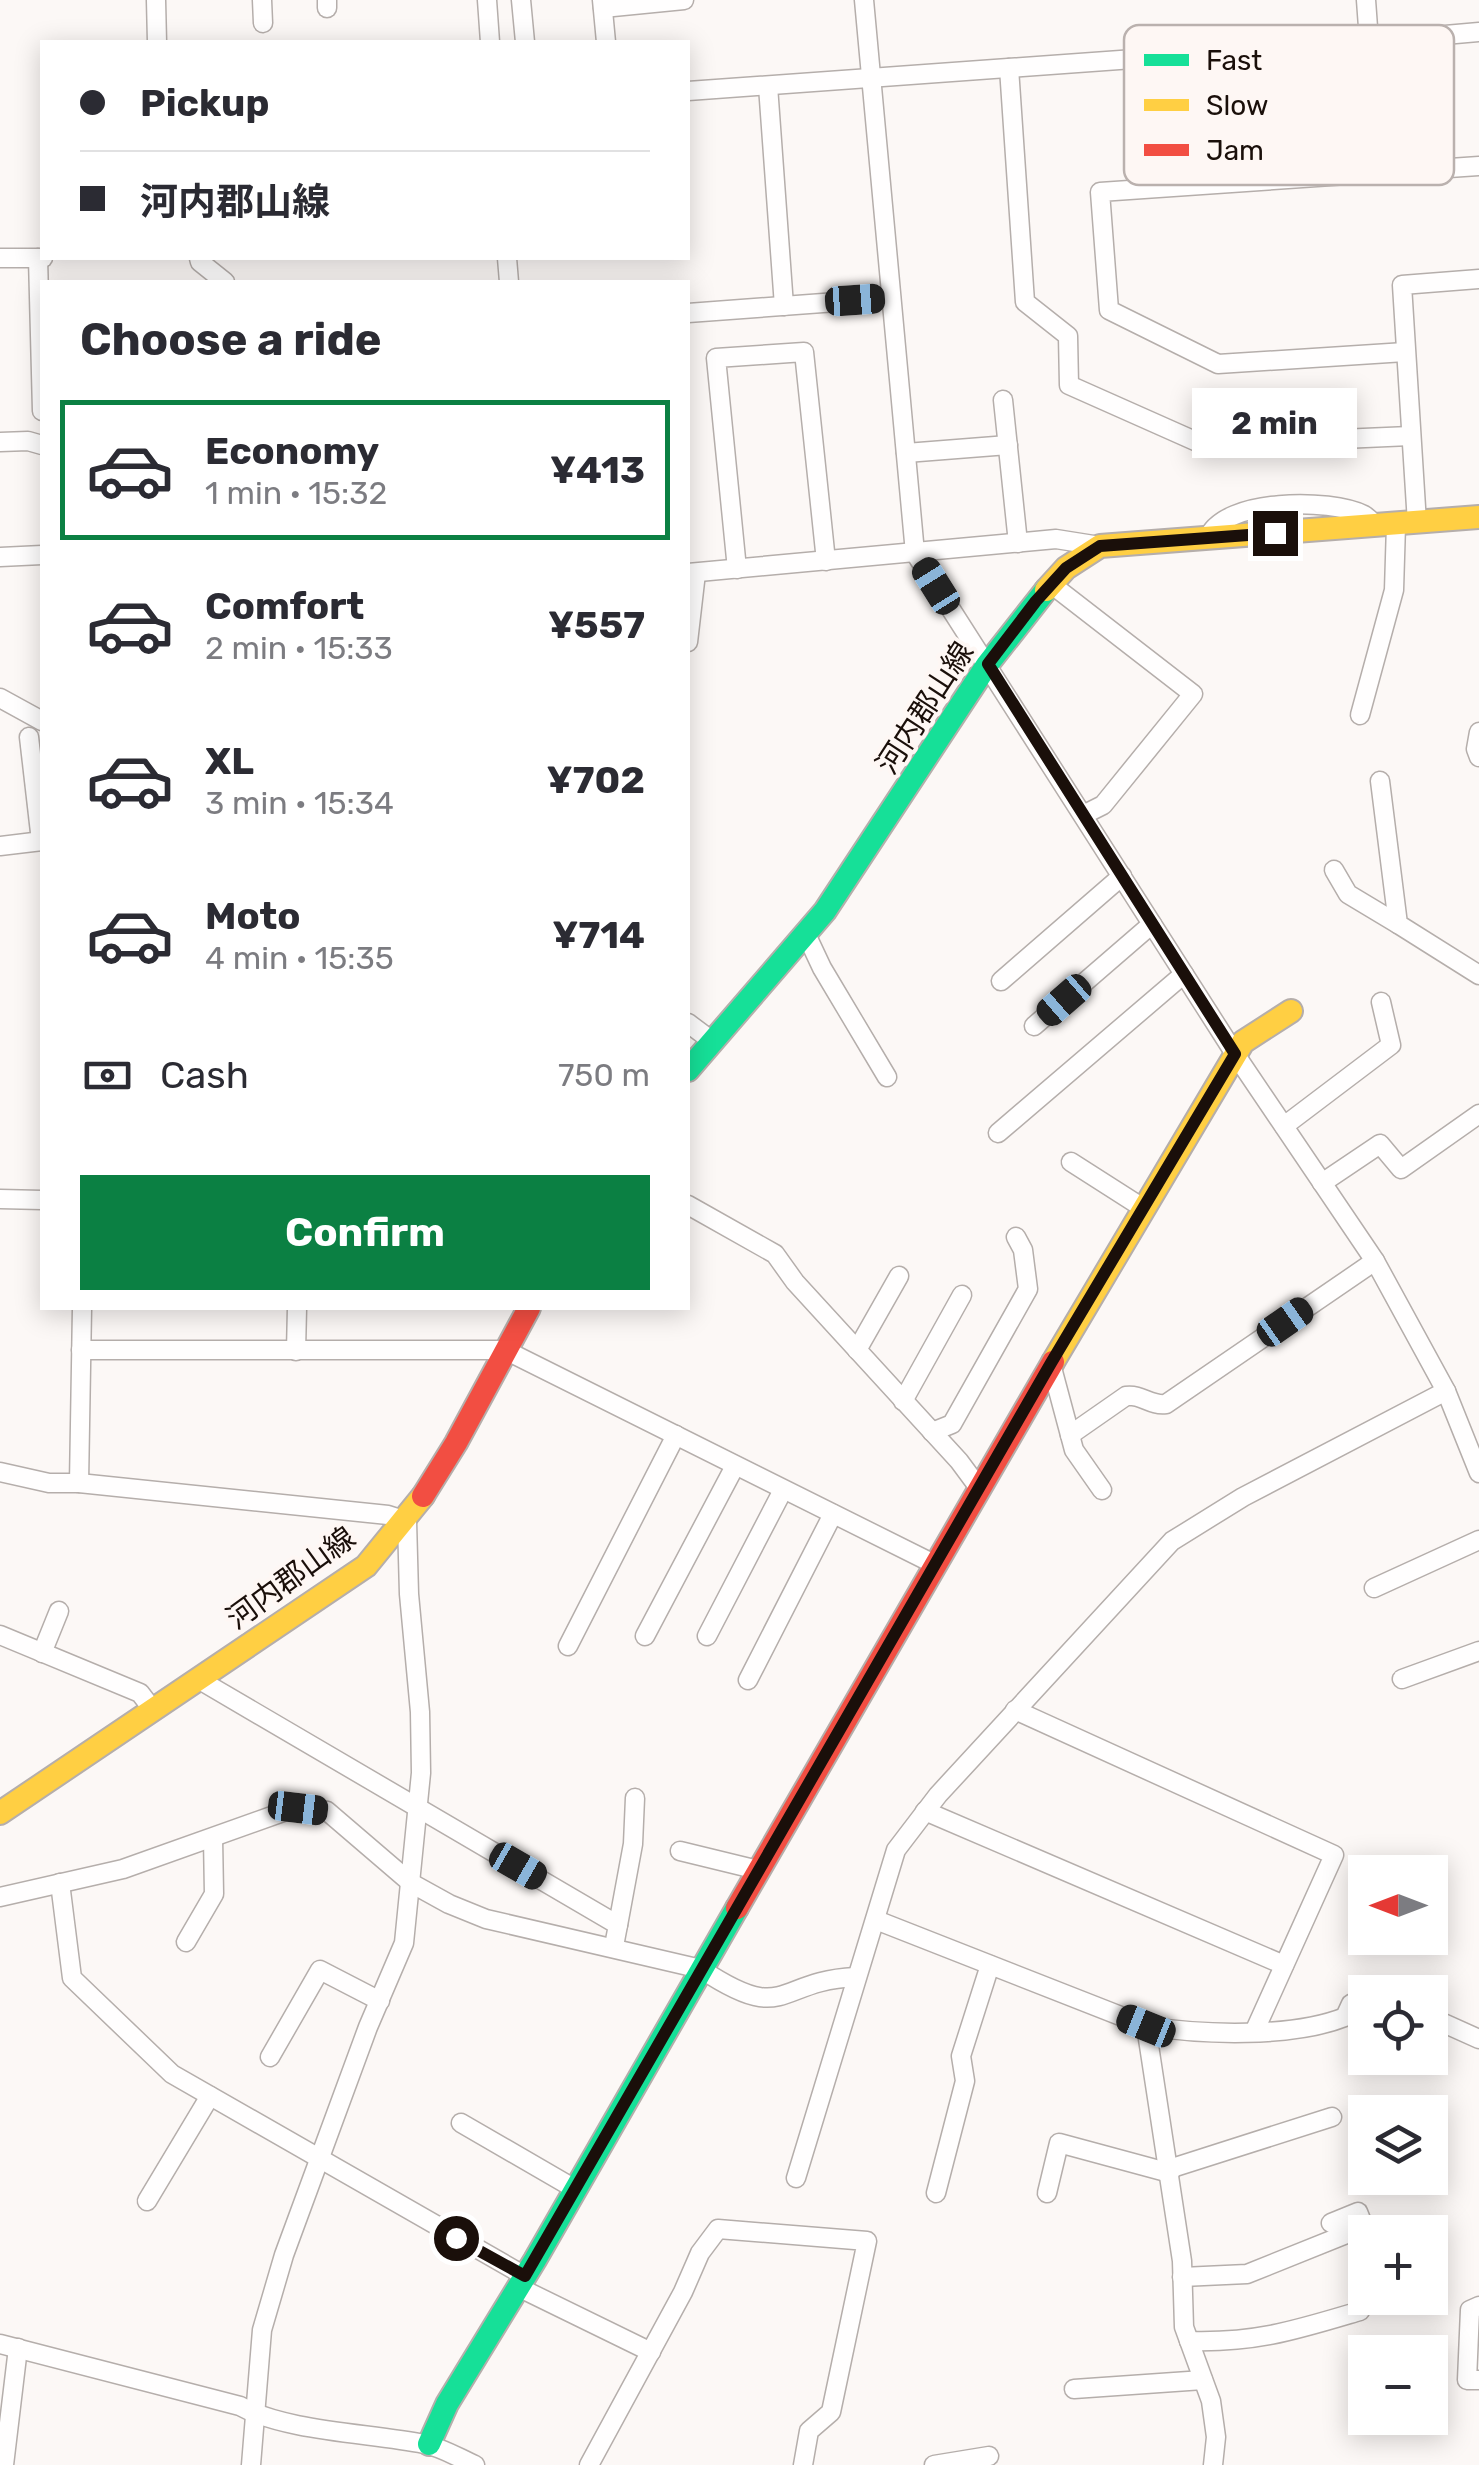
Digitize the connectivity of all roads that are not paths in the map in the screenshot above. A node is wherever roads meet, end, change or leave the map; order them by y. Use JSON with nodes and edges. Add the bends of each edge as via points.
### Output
{"nodes":[{"id":1,"x":156,"y":0,"type":"edge"},
{"id":2,"x":262,"y":0,"type":"edge"},
{"id":3,"x":486,"y":0,"type":"edge"},
{"id":4,"x":521,"y":0,"type":"edge"},
{"id":5,"x":684,"y":0,"type":"edge"},
{"id":6,"x":864,"y":0,"type":"edge"},
{"id":7,"x":1366,"y":0,"type":"edge"},
{"id":8,"x":603,"y":4,"type":"edge"},
{"id":9,"x":263,"y":23,"type":"dead end"},
{"id":10,"x":1368,"y":25,"type":"edge"},
{"id":11,"x":1479,"y":32,"type":"edge"},
{"id":12,"x":1454,"y":34,"type":"edge"},
{"id":13,"x":157,"y":40,"type":"edge"},
{"id":14,"x":490,"y":40,"type":"edge"},
{"id":15,"x":525,"y":40,"type":"edge"},
{"id":16,"x":606,"y":40,"type":"edge"},
{"id":17,"x":1124,"y":59,"type":"edge"},
{"id":18,"x":1009,"y":68,"type":"junction"},
{"id":19,"x":871,"y":78,"type":"junction"},
{"id":20,"x":768,"y":86,"type":"junction"},
{"id":21,"x":690,"y":91,"type":"edge"},
{"id":22,"x":1479,"y":166,"type":"edge"},
{"id":23,"x":1454,"y":168,"type":"edge"},
{"id":24,"x":1202,"y":185,"type":"edge"},
{"id":25,"x":0,"y":258,"type":"edge"},
{"id":26,"x":40,"y":258,"type":"edge"},
{"id":27,"x":200,"y":260,"type":"edge"},
{"id":28,"x":1479,"y":279,"type":"edge"},
{"id":29,"x":222,"y":280,"type":"edge"},
{"id":30,"x":891,"y":298,"type":"junction"},
{"id":31,"x":784,"y":306,"type":"junction"},
{"id":32,"x":690,"y":313,"type":"edge"},
{"id":33,"x":1405,"y":352,"type":"junction"},
{"id":34,"x":1003,"y":400,"type":"dead end"},
{"id":35,"x":1410,"y":436,"type":"junction"},
{"id":36,"x":0,"y":442,"type":"edge"},
{"id":37,"x":40,"y":444,"type":"edge"},
{"id":38,"x":1008,"y":446,"type":"junction"},
{"id":39,"x":906,"y":453,"type":"junction"},
{"id":40,"x":1479,"y":517,"type":"edge"},
{"id":41,"x":1397,"y":525,"type":"junction"},
{"id":42,"x":1018,"y":543,"type":"junction"},
{"id":43,"x":1100,"y":546,"type":"junction"},
{"id":44,"x":915,"y":553,"type":"junction"},
{"id":45,"x":40,"y":555,"type":"edge"},
{"id":46,"x":0,"y":556,"type":"edge"},
{"id":47,"x":826,"y":561,"type":"junction"},
{"id":48,"x":737,"y":569,"type":"junction"},
{"id":49,"x":692,"y":573,"type":"edge"},
{"id":50,"x":1051,"y":584,"type":"junction"},
{"id":51,"x":690,"y":608,"type":"edge"},
{"id":52,"x":988,"y":664,"type":"junction"},
{"id":53,"x":0,"y":698,"type":"edge"},
{"id":54,"x":1360,"y":715,"type":"dead end"},
{"id":55,"x":40,"y":719,"type":"edge"},
{"id":56,"x":1479,"y":732,"type":"edge"},
{"id":57,"x":29,"y":737,"type":"dead end"},
{"id":58,"x":1479,"y":758,"type":"edge"},
{"id":59,"x":1380,"y":782,"type":"dead end"},
{"id":60,"x":1083,"y":815,"type":"junction"},
{"id":61,"x":40,"y":825,"type":"edge"},
{"id":62,"x":40,"y":841,"type":"edge"},
{"id":63,"x":0,"y":846,"type":"edge"},
{"id":64,"x":1334,"y":870,"type":"dead end"},
{"id":65,"x":1122,"y":876,"type":"junction"},
{"id":66,"x":1152,"y":924,"type":"junction"},
{"id":67,"x":1398,"y":924,"type":"junction"},
{"id":68,"x":806,"y":934,"type":"junction"},
{"id":69,"x":1184,"y":974,"type":"junction"},
{"id":70,"x":1479,"y":975,"type":"edge"},
{"id":71,"x":1001,"y":981,"type":"dead end"},
{"id":72,"x":1381,"y":1002,"type":"dead end"},
{"id":73,"x":1291,"y":1011,"type":"dead end"},
{"id":74,"x":690,"y":1025,"type":"edge"},
{"id":75,"x":1034,"y":1026,"type":"dead end"},
{"id":76,"x":712,"y":1042,"type":"junction"},
{"id":77,"x":1235,"y":1054,"type":"junction"},
{"id":78,"x":690,"y":1068,"type":"edge"},
{"id":79,"x":886,"y":1077,"type":"dead end"},
{"id":80,"x":1479,"y":1114,"type":"edge"},
{"id":81,"x":1284,"y":1126,"type":"junction"},
{"id":82,"x":998,"y":1133,"type":"dead end"},
{"id":83,"x":1071,"y":1162,"type":"dead end"},
{"id":84,"x":1322,"y":1183,"type":"junction"},
{"id":85,"x":0,"y":1200,"type":"edge"},
{"id":86,"x":40,"y":1200,"type":"edge"},
{"id":87,"x":690,"y":1206,"type":"edge"},
{"id":88,"x":1143,"y":1208,"type":"junction"},
{"id":89,"x":1016,"y":1237,"type":"dead end"},
{"id":90,"x":1374,"y":1261,"type":"junction"},
{"id":91,"x":899,"y":1276,"type":"dead end"},
{"id":92,"x":962,"y":1296,"type":"dead end"},
{"id":93,"x":82,"y":1310,"type":"edge"},
{"id":94,"x":296,"y":1310,"type":"edge"},
{"id":95,"x":528,"y":1310,"type":"edge"},
{"id":96,"x":81,"y":1350,"type":"junction"},
{"id":97,"x":296,"y":1350,"type":"junction"},
{"id":98,"x":505,"y":1350,"type":"junction"},
{"id":99,"x":857,"y":1350,"type":"junction"},
{"id":100,"x":1051,"y":1363,"type":"junction"},
{"id":101,"x":1446,"y":1392,"type":"junction"},
{"id":102,"x":904,"y":1400,"type":"junction"},
{"id":103,"x":932,"y":1432,"type":"junction"},
{"id":104,"x":676,"y":1435,"type":"junction"},
{"id":105,"x":1070,"y":1436,"type":"junction"},
{"id":106,"x":735,"y":1466,"type":"junction"},
{"id":107,"x":0,"y":1472,"type":"edge"},
{"id":108,"x":1479,"y":1473,"type":"edge"},
{"id":109,"x":79,"y":1483,"type":"junction"},
{"id":110,"x":979,"y":1488,"type":"junction"},
{"id":111,"x":783,"y":1490,"type":"junction"},
{"id":112,"x":1102,"y":1490,"type":"dead end"},
{"id":113,"x":832,"y":1514,"type":"junction"},
{"id":114,"x":407,"y":1521,"type":"junction"},
{"id":115,"x":1479,"y":1540,"type":"edge"},
{"id":116,"x":934,"y":1564,"type":"junction"},
{"id":117,"x":1374,"y":1588,"type":"dead end"},
{"id":118,"x":58,"y":1611,"type":"dead end"},
{"id":119,"x":0,"y":1635,"type":"edge"},
{"id":120,"x":645,"y":1636,"type":"dead end"},
{"id":121,"x":706,"y":1636,"type":"dead end"},
{"id":122,"x":568,"y":1646,"type":"dead end"},
{"id":123,"x":1479,"y":1651,"type":"edge"},
{"id":124,"x":42,"y":1652,"type":"junction"},
{"id":125,"x":198,"y":1679,"type":"junction"},
{"id":126,"x":1402,"y":1679,"type":"dead end"},
{"id":127,"x":748,"y":1680,"type":"dead end"},
{"id":128,"x":153,"y":1710,"type":"junction"},
{"id":129,"x":1014,"y":1710,"type":"junction"},
{"id":130,"x":635,"y":1798,"type":"dead end"},
{"id":131,"x":418,"y":1808,"type":"junction"},
{"id":132,"x":926,"y":1811,"type":"junction"},
{"id":133,"x":0,"y":1813,"type":"edge"},
{"id":134,"x":213,"y":1838,"type":"junction"},
{"id":135,"x":680,"y":1851,"type":"dead end"},
{"id":136,"x":758,"y":1870,"type":"junction"},
{"id":137,"x":60,"y":1883,"type":"junction"},
{"id":138,"x":411,"y":1884,"type":"junction"},
{"id":139,"x":0,"y":1896,"type":"edge"},
{"id":140,"x":876,"y":1920,"type":"junction"},
{"id":141,"x":618,"y":1925,"type":"junction"},
{"id":142,"x":186,"y":1942,"type":"dead end"},
{"id":143,"x":614,"y":1946,"type":"junction"},
{"id":144,"x":990,"y":1965,"type":"junction"},
{"id":145,"x":1284,"y":1965,"type":"junction"},
{"id":146,"x":702,"y":1969,"type":"junction"},
{"id":147,"x":855,"y":1977,"type":"junction"},
{"id":148,"x":380,"y":2001,"type":"junction"},
{"id":149,"x":1348,"y":2011,"type":"edge"},
{"id":150,"x":1448,"y":2025,"type":"edge"},
{"id":151,"x":1146,"y":2026,"type":"junction"},
{"id":152,"x":1255,"y":2030,"type":"junction"},
{"id":153,"x":1479,"y":2039,"type":"edge"},
{"id":154,"x":270,"y":2057,"type":"dead end"},
{"id":155,"x":210,"y":2096,"type":"junction"},
{"id":156,"x":1332,"y":2117,"type":"dead end"},
{"id":157,"x":461,"y":2123,"type":"dead end"},
{"id":158,"x":319,"y":2161,"type":"junction"},
{"id":159,"x":1170,"y":2171,"type":"junction"},
{"id":160,"x":796,"y":2178,"type":"dead end"},
{"id":161,"x":576,"y":2189,"type":"junction"},
{"id":162,"x":936,"y":2193,"type":"dead end"},
{"id":163,"x":1046,"y":2193,"type":"dead end"},
{"id":164,"x":147,"y":2201,"type":"dead end"},
{"id":165,"x":1331,"y":2223,"type":"dead end"},
{"id":166,"x":1182,"y":2277,"type":"junction"},
{"id":167,"x":522,"y":2282,"type":"junction"},
{"id":168,"x":1479,"y":2306,"type":"edge"},
{"id":169,"x":1348,"y":2315,"type":"edge"},
{"id":170,"x":1189,"y":2341,"type":"junction"},
{"id":171,"x":9,"y":2346,"type":"edge"},
{"id":172,"x":650,"y":2352,"type":"junction"},
{"id":173,"x":1203,"y":2380,"type":"junction"},
{"id":174,"x":1479,"y":2380,"type":"edge"},
{"id":175,"x":1074,"y":2389,"type":"dead end"},
{"id":176,"x":254,"y":2414,"type":"junction"},
{"id":177,"x":428,"y":2444,"type":"junction"},
{"id":178,"x":989,"y":2456,"type":"dead end"},
{"id":179,"x":4,"y":2465,"type":"edge"},
{"id":180,"x":251,"y":2465,"type":"edge"},
{"id":181,"x":475,"y":2465,"type":"edge"},
{"id":182,"x":589,"y":2465,"type":"edge"},
{"id":183,"x":803,"y":2465,"type":"edge"},
{"id":184,"x":934,"y":2465,"type":"edge"},
{"id":185,"x":1214,"y":2465,"type":"edge"}],
"edges":[{"from":1,"to":13,"type":"street"},
{"from":2,"to":9,"type":"street"},
{"from":3,"to":14,"type":"street"},
{"from":4,"to":15,"type":"street"},
{"from":5,"to":8,"type":"street"},
{"from":6,"to":19,"type":"street"},
{"from":7,"to":10,"type":"street"},
{"from":8,"to":16,"type":"street"},
{"from":11,"to":12,"type":"street"},
{"from":17,"to":18,"type":"street"},
{"from":18,"to":19,"type":"street"},
{"from":18,"to":35,"type":"street","via":[[1025,302],[1068,336],[1069,385],[1204,446]]},
{"from":19,"to":20,"type":"street"},
{"from":19,"to":30,"type":"street"},
{"from":20,"to":21,"type":"street"},
{"from":20,"to":31,"type":"street"},
{"from":22,"to":23,"type":"street"},
{"from":24,"to":33,"type":"street","via":[[1100,192],[1108,310],[1218,364]]},
{"from":25,"to":26,"type":"street"},
{"from":27,"to":29,"type":"street"},
{"from":28,"to":33,"type":"street","via":[[1402,285]]},
{"from":30,"to":31,"type":"street"},
{"from":30,"to":39,"type":"street"},
{"from":31,"to":32,"type":"street"},
{"from":33,"to":35,"type":"street"},
{"from":34,"to":38,"type":"street"},
{"from":35,"to":41,"type":"street"},
{"from":36,"to":37,"type":"street"},
{"from":38,"to":39,"type":"street"},
{"from":38,"to":42,"type":"street"},
{"from":39,"to":44,"type":"street"},
{"from":40,"to":41,"type":"main road"},
{"from":41,"to":43,"type":"main road"},
{"from":41,"to":54,"type":"street","via":[[1394,590]]},
{"from":42,"to":43,"type":"street","via":[[1056,539]]},
{"from":42,"to":44,"type":"street"},
{"from":43,"to":50,"type":"main road","name":"河内郡山線"},
{"from":44,"to":47,"type":"street"},
{"from":44,"to":52,"type":"street"},
{"from":45,"to":46,"type":"street"},
{"from":47,"to":48,"type":"street"},
{"from":47,"to":48,"type":"street","via":[[804,352],[716,358]]},
{"from":48,"to":49,"type":"street"},
{"from":49,"to":51,"type":"street"},
{"from":50,"to":52,"type":"main road","name":"河内郡山線"},
{"from":50,"to":60,"type":"street","via":[[1193,694],[1104,804]]},
{"from":52,"to":60,"type":"street"},
{"from":52,"to":68,"type":"main road","name":"河内郡山線"},
{"from":53,"to":55,"type":"street"},
{"from":56,"to":58,"type":"street"},
{"from":57,"to":61,"type":"street"},
{"from":59,"to":67,"type":"street"},
{"from":60,"to":65,"type":"street"},
{"from":62,"to":63,"type":"street"},
{"from":64,"to":67,"type":"street","via":[[1348,894]]},
{"from":65,"to":66,"type":"street"},
{"from":65,"to":71,"type":"street"},
{"from":66,"to":69,"type":"street"},
{"from":66,"to":75,"type":"street"},
{"from":67,"to":70,"type":"street"},
{"from":68,"to":76,"type":"main road","name":"河内郡山線"},
{"from":68,"to":79,"type":"street"},
{"from":69,"to":77,"type":"street"},
{"from":69,"to":82,"type":"street"},
{"from":72,"to":81,"type":"street","via":[[1392,1045]]},
{"from":73,"to":77,"type":"main road"},
{"from":74,"to":76,"type":"street"},
{"from":76,"to":78,"type":"main road","name":"河内郡山線"},
{"from":77,"to":81,"type":"street"},
{"from":77,"to":88,"type":"main road"},
{"from":80,"to":84,"type":"street","via":[[1402,1170],[1380,1144]]},
{"from":81,"to":84,"type":"street"},
{"from":83,"to":88,"type":"street"},
{"from":84,"to":90,"type":"street"},
{"from":85,"to":86,"type":"street"},
{"from":87,"to":99,"type":"street","via":[[776,1254]]},
{"from":88,"to":100,"type":"main road"},
{"from":89,"to":103,"type":"street","via":[[1028,1288],[952,1424]]},
{"from":90,"to":101,"type":"street"},
{"from":90,"to":105,"type":"street","via":[[1166,1404],[1126,1396]]},
{"from":91,"to":99,"type":"street"},
{"from":92,"to":102,"type":"street"},
{"from":93,"to":96,"type":"street"},
{"from":94,"to":97,"type":"street"},
{"from":95,"to":98,"type":"main road","name":"河内郡山線"},
{"from":96,"to":97,"type":"street"},
{"from":96,"to":109,"type":"street"},
{"from":97,"to":98,"type":"street"},
{"from":98,"to":104,"type":"street"},
{"from":98,"to":114,"type":"main road","name":"河内郡山線"},
{"from":99,"to":102,"type":"street"},
{"from":100,"to":105,"type":"street"},
{"from":100,"to":110,"type":"main road"},
{"from":101,"to":108,"type":"street"},
{"from":101,"to":129,"type":"street","via":[[1172,1541]]},
{"from":102,"to":103,"type":"street"},
{"from":103,"to":110,"type":"street"},
{"from":104,"to":106,"type":"street"},
{"from":104,"to":122,"type":"street"},
{"from":105,"to":112,"type":"street"},
{"from":106,"to":111,"type":"street"},
{"from":106,"to":120,"type":"street"},
{"from":107,"to":109,"type":"street"},
{"from":109,"to":114,"type":"street"},
{"from":110,"to":116,"type":"main road"},
{"from":111,"to":113,"type":"street"},
{"from":111,"to":121,"type":"street"},
{"from":113,"to":116,"type":"street"},
{"from":113,"to":127,"type":"street"},
{"from":114,"to":125,"type":"main road","name":"河内郡山線","via":[[366,1566]]},
{"from":114,"to":131,"type":"street","via":[[420,1712]]},
{"from":115,"to":117,"type":"street"},
{"from":116,"to":136,"type":"main road"},
{"from":118,"to":124,"type":"street"},
{"from":119,"to":124,"type":"street"},
{"from":123,"to":126,"type":"street"},
{"from":124,"to":128,"type":"street","via":[[140,1693]]},
{"from":125,"to":128,"type":"main road","name":"河内郡山線"},
{"from":125,"to":131,"type":"street"},
{"from":128,"to":133,"type":"main road","name":"河内郡山線"},
{"from":129,"to":132,"type":"street"},
{"from":129,"to":145,"type":"street","via":[[1334,1854]]},
{"from":130,"to":141,"type":"street"},
{"from":131,"to":138,"type":"street"},
{"from":131,"to":141,"type":"street"},
{"from":132,"to":140,"type":"street","via":[[896,1850]]},
{"from":132,"to":145,"type":"street"},
{"from":134,"to":137,"type":"street","via":[[123,1870]]},
{"from":134,"to":138,"type":"street","via":[[298,1808],[327,1811]]},
{"from":134,"to":142,"type":"street","via":[[215,1889]]},
{"from":135,"to":136,"type":"street"},
{"from":136,"to":146,"type":"main road"},
{"from":137,"to":139,"type":"street"},
{"from":137,"to":155,"type":"street","via":[[72,1978],[172,2074]]},
{"from":138,"to":143,"type":"street","via":[[486,1918]]},
{"from":138,"to":148,"type":"street","via":[[404,1943]]},
{"from":140,"to":144,"type":"street"},
{"from":140,"to":147,"type":"street"},
{"from":141,"to":143,"type":"street"},
{"from":143,"to":146,"type":"street"},
{"from":144,"to":151,"type":"street"},
{"from":144,"to":162,"type":"street","via":[[961,2056],[966,2081]]},
{"from":145,"to":152,"type":"street"},
{"from":146,"to":147,"type":"street","via":[[730,1988],[767,2000]]},
{"from":146,"to":161,"type":"main road"},
{"from":147,"to":160,"type":"street"},
{"from":148,"to":154,"type":"street","via":[[320,1970]]},
{"from":148,"to":158,"type":"street"},
{"from":149,"to":152,"type":"street","via":[[1317,2028]]},
{"from":150,"to":153,"type":"street"},
{"from":151,"to":152,"type":"street"},
{"from":151,"to":159,"type":"street"},
{"from":155,"to":158,"type":"street"},
{"from":155,"to":164,"type":"street"},
{"from":156,"to":159,"type":"street"},
{"from":157,"to":161,"type":"street"},
{"from":158,"to":167,"type":"street"},
{"from":158,"to":176,"type":"street","via":[[262,2330]]},
{"from":159,"to":163,"type":"street","via":[[1059,2143]]},
{"from":159,"to":166,"type":"street"},
{"from":161,"to":167,"type":"main road"},
{"from":165,"to":166,"type":"street","via":[[1358,2212],[1364,2227],[1247,2274]]},
{"from":166,"to":170,"type":"street"},
{"from":167,"to":172,"type":"street"},
{"from":167,"to":177,"type":"main road"},
{"from":168,"to":174,"type":"street","via":[[1470,2310],[1467,2380]]},
{"from":169,"to":170,"type":"street","via":[[1272,2338]]},
{"from":170,"to":173,"type":"street"},
{"from":171,"to":176,"type":"street"},
{"from":171,"to":179,"type":"street"},
{"from":172,"to":182,"type":"street"},
{"from":172,"to":183,"type":"street","via":[[718,2229],[867,2241],[831,2412],[809,2430]]},
{"from":173,"to":175,"type":"street"},
{"from":173,"to":185,"type":"street","via":[[1212,2402]]},
{"from":176,"to":177,"type":"street"},
{"from":176,"to":180,"type":"street"},
{"from":177,"to":181,"type":"street"},
{"from":178,"to":184,"type":"street"}]}
